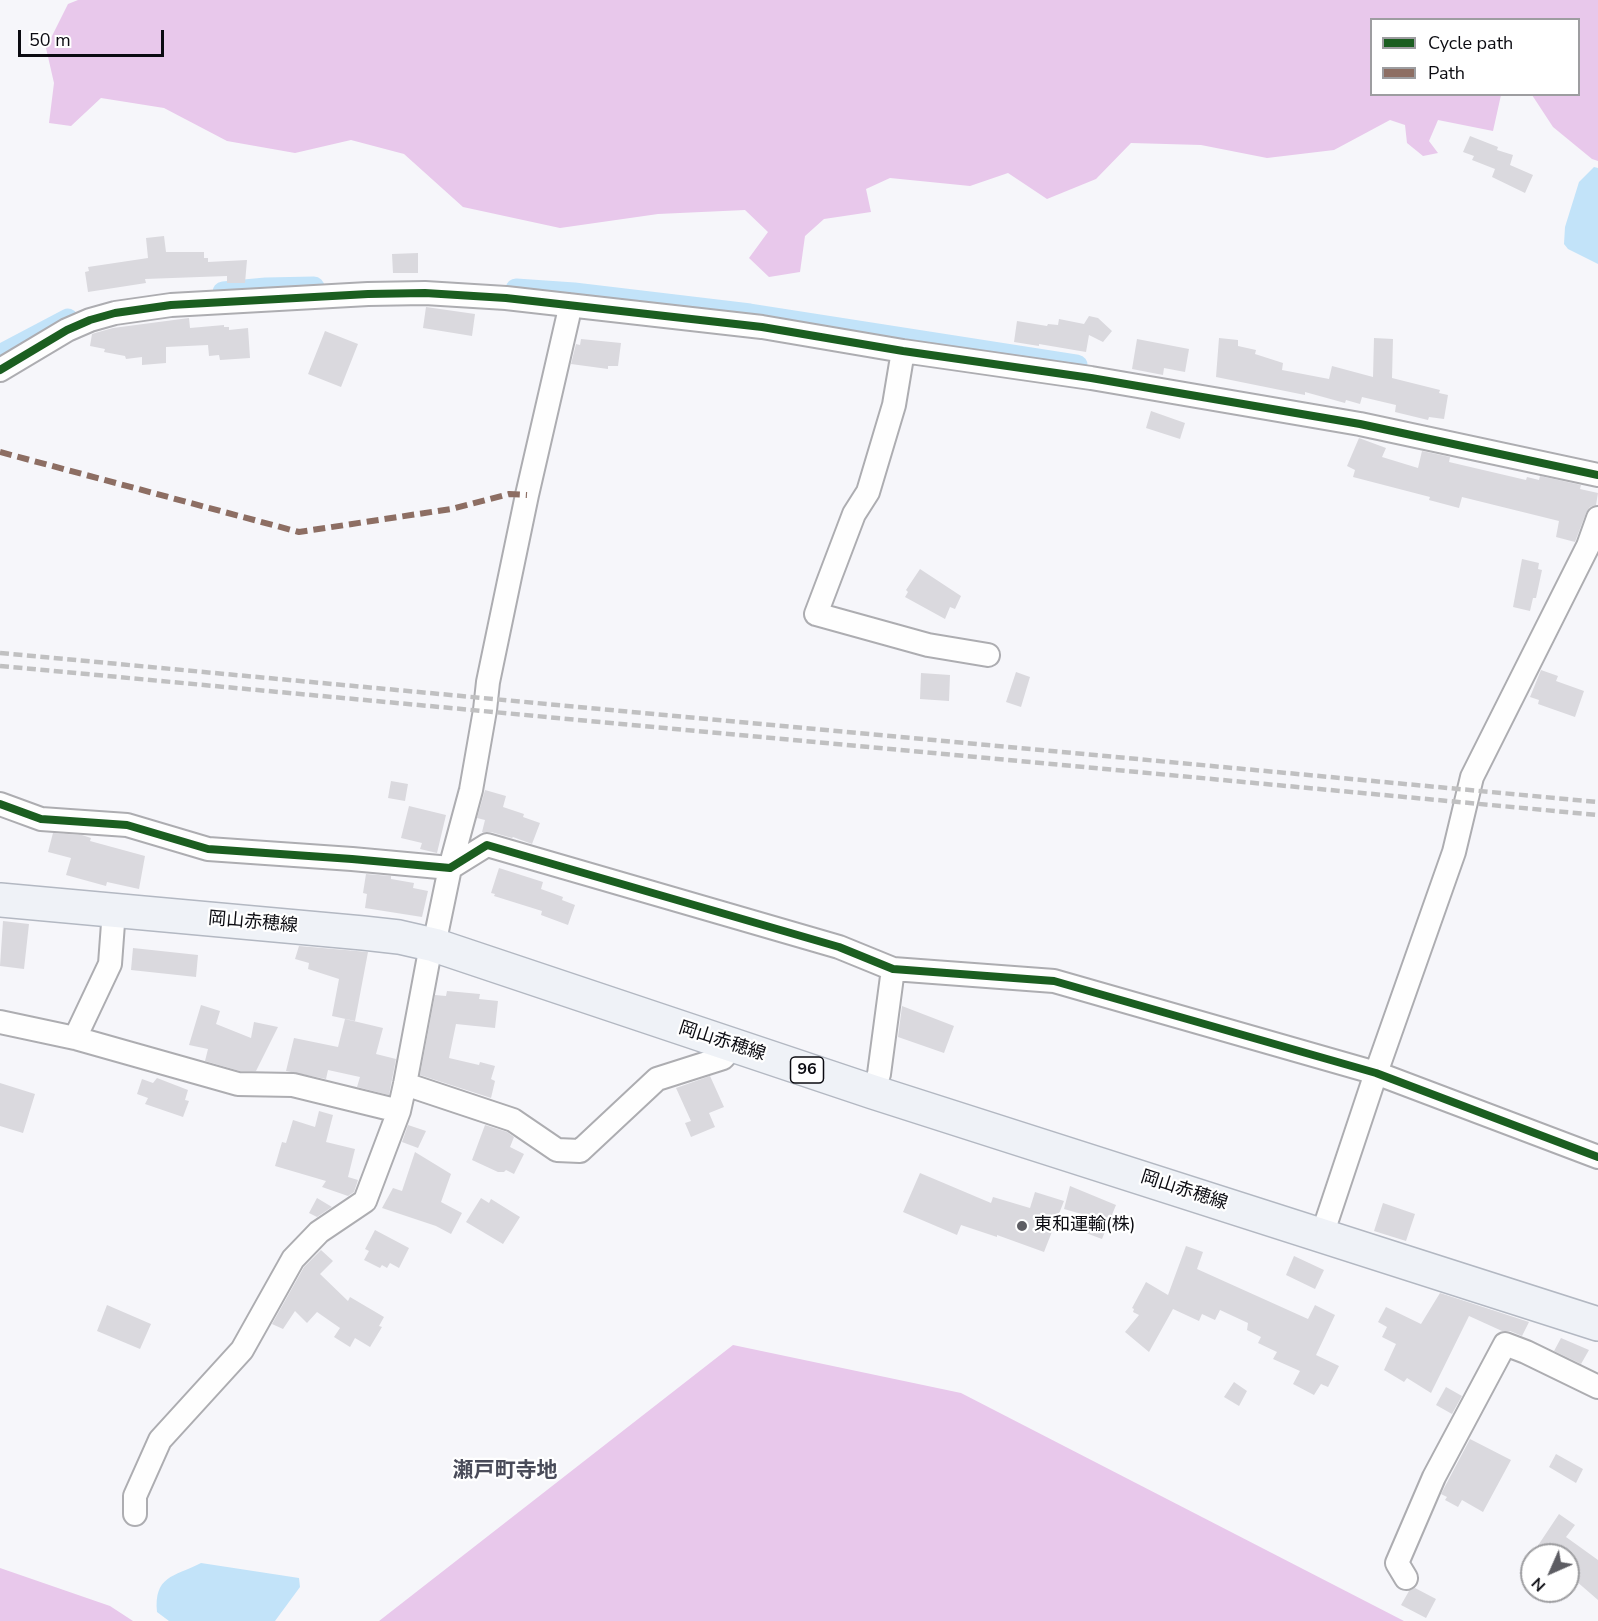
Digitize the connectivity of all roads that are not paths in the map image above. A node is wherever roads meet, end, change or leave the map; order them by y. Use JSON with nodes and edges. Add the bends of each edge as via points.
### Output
{"nodes":[{"id":1,"x":569,"y":305,"type":"junction"},
{"id":2,"x":903,"y":351,"type":"junction"},
{"id":3,"x":0,"y":370,"type":"edge"},
{"id":4,"x":1598,"y":475,"type":"edge"},
{"id":5,"x":1598,"y":518,"type":"edge"},
{"id":6,"x":988,"y":655,"type":"dead end"},
{"id":7,"x":0,"y":804,"type":"edge"},
{"id":8,"x":450,"y":868,"type":"junction"},
{"id":9,"x":0,"y":900,"type":"edge"},
{"id":10,"x":114,"y":910,"type":"junction"},
{"id":11,"x":434,"y":945,"type":"junction"},
{"id":12,"x":893,"y":969,"type":"junction"},
{"id":13,"x":0,"y":1022,"type":"edge"},
{"id":14,"x":75,"y":1038,"type":"junction"},
{"id":15,"x":733,"y":1046,"type":"junction"},
{"id":16,"x":1376,"y":1072,"type":"junction"},
{"id":17,"x":405,"y":1084,"type":"junction"},
{"id":18,"x":873,"y":1092,"type":"junction"},
{"id":19,"x":399,"y":1111,"type":"junction"},
{"id":20,"x":1598,"y":1157,"type":"edge"},
{"id":21,"x":1322,"y":1235,"type":"junction"},
{"id":22,"x":1598,"y":1324,"type":"edge"},
{"id":23,"x":1598,"y":1387,"type":"edge"},
{"id":24,"x":135,"y":1514,"type":"dead end"},
{"id":25,"x":1406,"y":1578,"type":"dead end"}],
"edges":[{"from":1,"to":2,"type":"street","via":[[762,327]]},
{"from":1,"to":3,"type":"street","via":[[425,293],[171,305],[90,320]]},
{"from":1,"to":8,"type":"street","via":[[488,682],[471,790]]},
{"from":2,"to":4,"type":"street","via":[[1360,424]]},
{"from":2,"to":6,"type":"street","via":[[894,405],[868,492],[854,514],[816,614],[928,645]]},
{"from":5,"to":16,"type":"street","via":[[1588,546],[1472,777],[1454,852]]},
{"from":7,"to":8,"type":"street","via":[[41,819],[127,825],[208,849]]},
{"from":8,"to":11,"type":"street"},
{"from":8,"to":12,"type":"street","via":[[487,845],[839,946]]},
{"from":9,"to":10,"type":"main road","name":"岡山赤穂線","number":"96"},
{"from":10,"to":11,"type":"main road","name":"岡山赤穂線","number":"96","via":[[390,936]]},
{"from":10,"to":14,"type":"street","via":[[110,964]]},
{"from":11,"to":15,"type":"main road","name":"岡山赤穂線","number":"96"},
{"from":11,"to":17,"type":"street"},
{"from":12,"to":16,"type":"street","via":[[1054,981]]},
{"from":12,"to":18,"type":"street","via":[[879,1074]]},
{"from":13,"to":14,"type":"street"},
{"from":14,"to":19,"type":"street","via":[[238,1084],[293,1085]]},
{"from":15,"to":17,"type":"street","via":[[723,1058],[657,1079],[580,1151],[557,1150],[513,1120]]},
{"from":15,"to":18,"type":"main road","name":"岡山赤穂線","number":"96"},
{"from":16,"to":20,"type":"street"},
{"from":16,"to":21,"type":"street"},
{"from":17,"to":19,"type":"street"},
{"from":18,"to":21,"type":"main road","name":"岡山赤穂線","number":"96"},
{"from":19,"to":24,"type":"street","via":[[365,1201],[318,1232],[293,1258],[242,1350],[160,1440],[135,1496]]},
{"from":21,"to":22,"type":"main road","name":"岡山赤穂線","number":"96"},
{"from":23,"to":25,"type":"street","via":[[1505,1344],[1434,1477],[1410,1532],[1397,1563]]}]}
